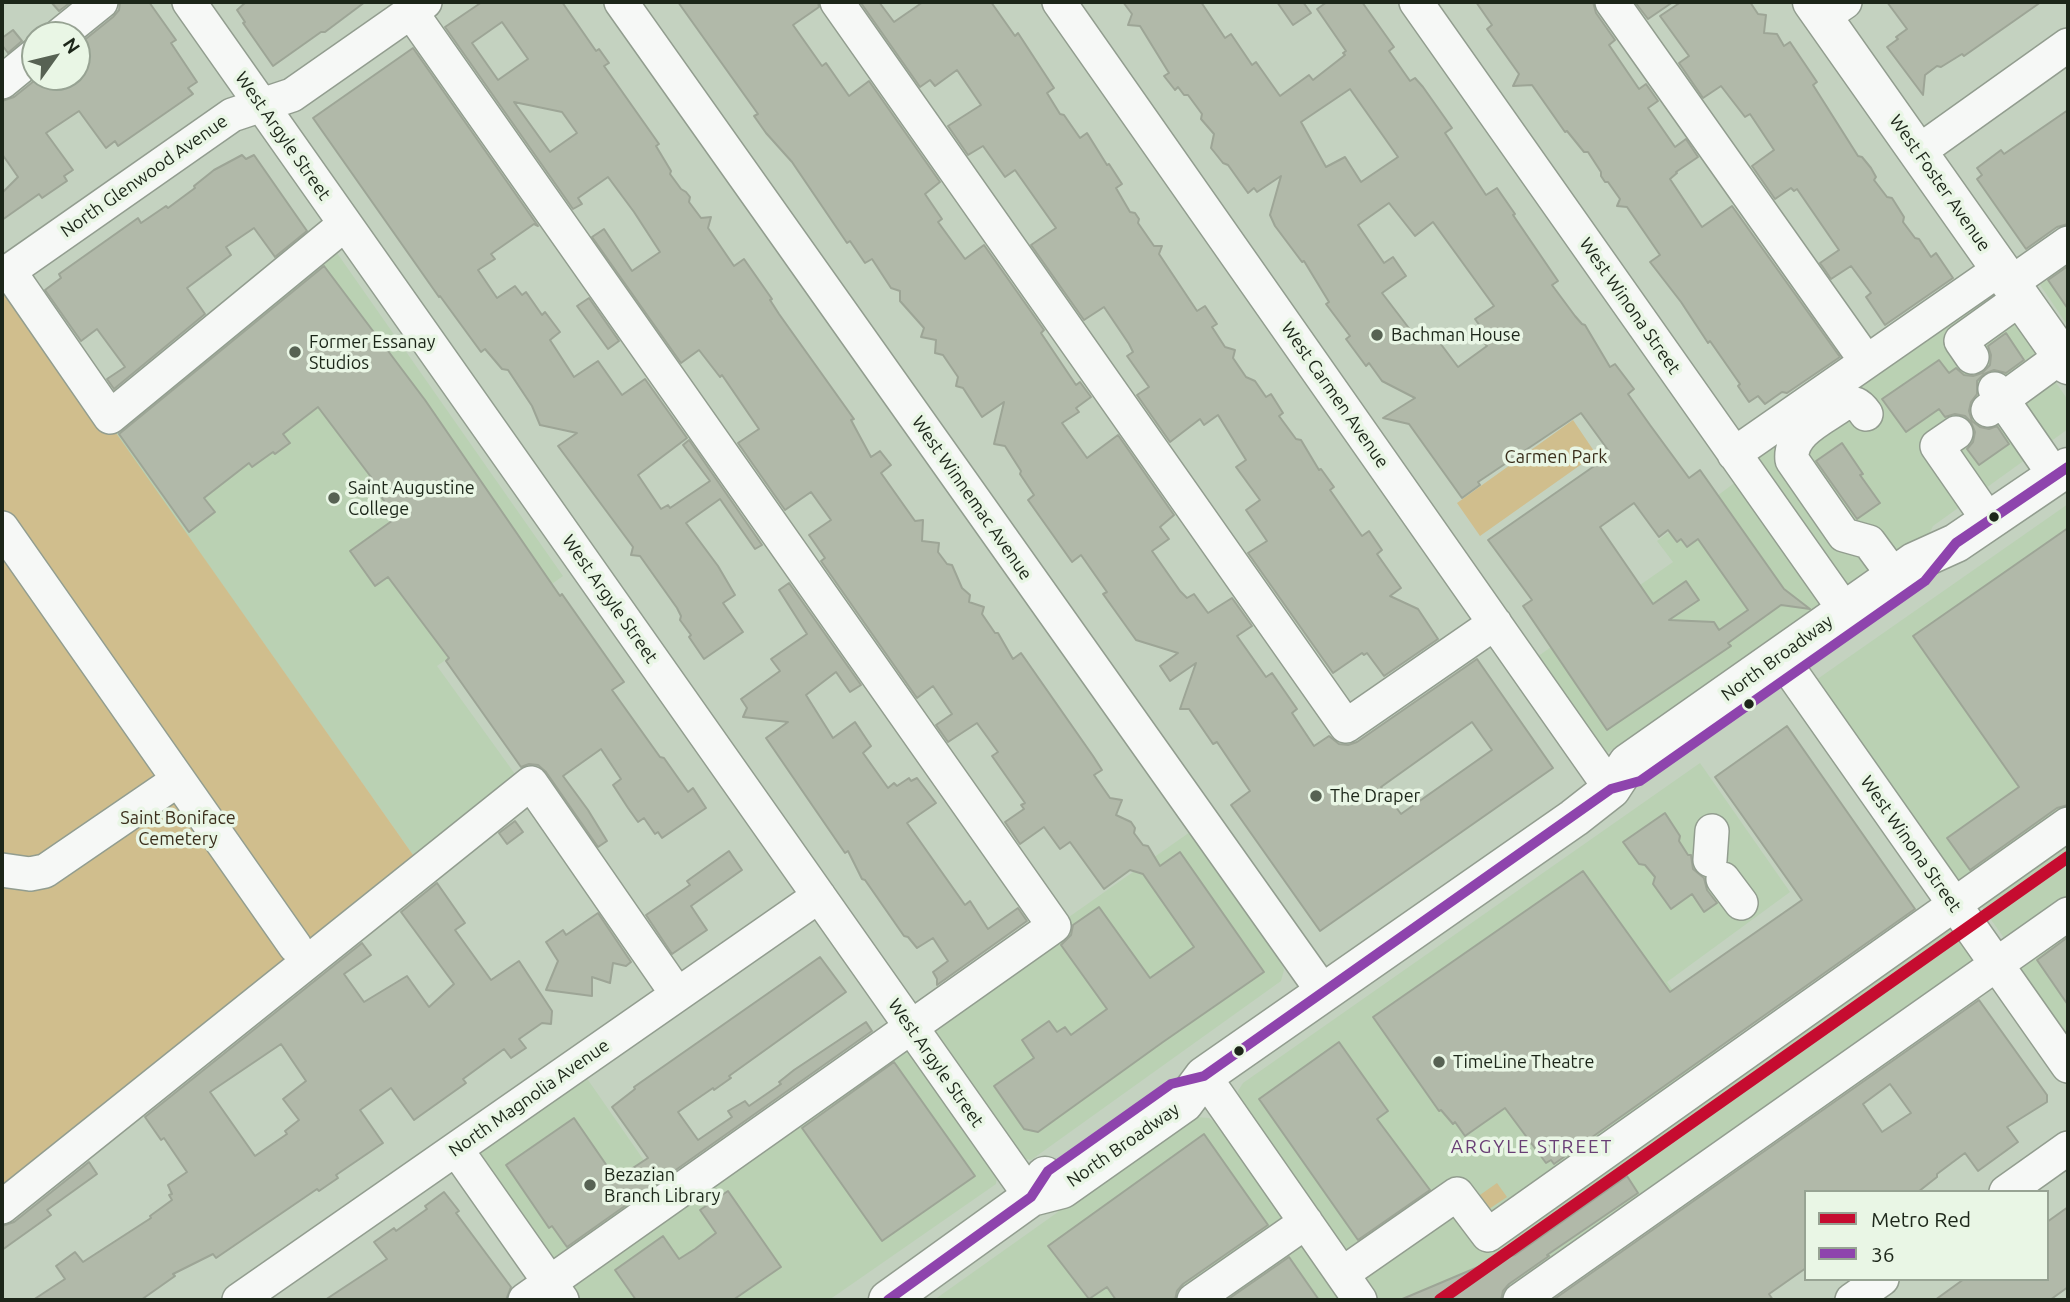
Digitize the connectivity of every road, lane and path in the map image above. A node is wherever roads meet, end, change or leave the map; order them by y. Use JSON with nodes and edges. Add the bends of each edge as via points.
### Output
{"nodes":[{"id":1,"x":101,"y":2,"type":"edge"},
{"id":2,"x":189,"y":2,"type":"edge"},
{"id":3,"x":621,"y":2,"type":"edge"},
{"id":4,"x":837,"y":2,"type":"edge"},
{"id":5,"x":1059,"y":2,"type":"edge"},
{"id":6,"x":1416,"y":2,"type":"edge"},
{"id":7,"x":1612,"y":2,"type":"edge"},
{"id":8,"x":418,"y":7,"type":"edge"},
{"id":9,"x":1826,"y":7,"type":"edge"},
{"id":10,"x":77,"y":21,"type":"edge"},
{"id":11,"x":2068,"y":45,"type":"edge"},
{"id":12,"x":21,"y":66,"type":"edge"},
{"id":13,"x":2,"y":82,"type":"edge"},
{"id":14,"x":262,"y":106,"type":"junction"},
{"id":15,"x":1918,"y":152,"type":"junction"},
{"id":16,"x":345,"y":224,"type":"junction"},
{"id":17,"x":2068,"y":243,"type":"edge"},
{"id":18,"x":2011,"y":283,"type":"junction"},
{"id":19,"x":1972,"y":358,"type":"dead end"},
{"id":20,"x":1866,"y":361,"type":"junction"},
{"id":21,"x":2065,"y":361,"type":"edge"},
{"id":22,"x":1866,"y":414,"type":"dead end"},
{"id":23,"x":1956,"y":433,"type":"dead end"},
{"id":24,"x":1734,"y":454,"type":"junction"},
{"id":25,"x":2062,"y":472,"type":"edge"},
{"id":26,"x":1989,"y":521,"type":"junction"},
{"id":27,"x":2,"y":528,"type":"edge"},
{"id":28,"x":1956,"y":543,"type":"junction"},
{"id":29,"x":1894,"y":576,"type":"junction"},
{"id":30,"x":1844,"y":609,"type":"junction"},
{"id":31,"x":1495,"y":622,"type":"junction"},
{"id":32,"x":1786,"y":665,"type":"junction"},
{"id":33,"x":178,"y":780,"type":"junction"},
{"id":34,"x":1611,"y":789,"type":"junction"},
{"id":35,"x":2068,"y":824,"type":"edge"},
{"id":36,"x":405,"y":859,"type":"dead end"},
{"id":37,"x":2,"y":870,"type":"edge"},
{"id":38,"x":818,"y":896,"type":"junction"},
{"id":39,"x":1954,"y":905,"type":"junction"},
{"id":40,"x":2068,"y":914,"type":"edge"},
{"id":41,"x":295,"y":946,"type":"junction"},
{"id":42,"x":1997,"y":965,"type":"junction"},
{"id":43,"x":1324,"y":993,"type":"junction"},
{"id":44,"x":677,"y":994,"type":"junction"},
{"id":45,"x":911,"y":1027,"type":"junction"},
{"id":46,"x":2068,"y":1066,"type":"edge"},
{"id":47,"x":1204,"y":1076,"type":"junction"},
{"id":48,"x":2068,"y":1148,"type":"edge"},
{"id":49,"x":456,"y":1149,"type":"junction"},
{"id":50,"x":2,"y":1182,"type":"edge"},
{"id":51,"x":2009,"y":1190,"type":"edge"},
{"id":52,"x":1031,"y":1197,"type":"junction"},
{"id":53,"x":2,"y":1207,"type":"edge"},
{"id":54,"x":1306,"y":1222,"type":"junction"},
{"id":55,"x":1879,"y":1281,"type":"edge"},
{"id":56,"x":1351,"y":1287,"type":"edge"},
{"id":57,"x":546,"y":1294,"type":"edge"},
{"id":58,"x":239,"y":1300,"type":"edge"},
{"id":59,"x":888,"y":1300,"type":"edge"},
{"id":60,"x":1194,"y":1300,"type":"edge"},
{"id":61,"x":1520,"y":1300,"type":"edge"},
{"id":62,"x":1852,"y":1300,"type":"edge"}],
"edges":[{"from":1,"to":10,"type":"street"},
{"from":2,"to":14,"type":"street","name":"West Argyle Street"},
{"from":3,"to":43,"type":"street","name":"West Winnemac Avenue"},
{"from":4,"to":31,"type":"street","via":[[1346,726]]},
{"from":5,"to":31,"type":"street","name":"West Carmen Avenue"},
{"from":6,"to":24,"type":"street","name":"West Winona Street"},
{"from":7,"to":20,"type":"street"},
{"from":8,"to":14,"type":"street","name":"North Glenwood Avenue","via":[[292,95]]},
{"from":8,"to":45,"type":"street","via":[[1054,926]]},
{"from":9,"to":15,"type":"main road","name":"West Foster Avenue"},
{"from":11,"to":15,"type":"street"},
{"from":12,"to":13,"type":"street"},
{"from":14,"to":16,"type":"street","name":"West Argyle Street"},
{"from":14,"to":16,"type":"street","name":"North Glenwood Avenue","via":[[232,114],[9,271],[110,417]]},
{"from":15,"to":18,"type":"main road","name":"West Foster Avenue"},
{"from":16,"to":38,"type":"street","name":"West Argyle Street"},
{"from":17,"to":18,"type":"street"},
{"from":18,"to":19,"type":"street","via":[[1961,341]]},
{"from":18,"to":20,"type":"street"},
{"from":18,"to":21,"type":"main road","name":"West Foster Avenue"},
{"from":20,"to":24,"type":"street"},
{"from":21,"to":25,"type":"street","via":[[1995,400]]},
{"from":22,"to":29,"type":"street","via":[[1856,403],[1842,405],[1794,440],[1792,460],[1844,535],[1869,542]]},
{"from":23,"to":26,"type":"street","via":[[1937,446]]},
{"from":24,"to":30,"type":"street","name":"West Winona Street"},
{"from":25,"to":26,"type":"main road","name":"North Broadway"},
{"from":26,"to":28,"type":"main road","name":"North Broadway"},
{"from":27,"to":33,"type":"street"},
{"from":28,"to":29,"type":"main road","name":"North Broadway"},
{"from":28,"to":32,"type":"main road","name":"North Broadway","via":[[1926,581]]},
{"from":29,"to":30,"type":"main road","name":"North Broadway"},
{"from":30,"to":32,"type":"main road","name":"North Broadway"},
{"from":31,"to":34,"type":"street","name":"West Carmen Avenue"},
{"from":32,"to":34,"type":"main road","name":"North Broadway","via":[[1628,763]]},
{"from":32,"to":39,"type":"street","name":"West Winona Street"},
{"from":33,"to":37,"type":"street","via":[[44,871]]},
{"from":33,"to":41,"type":"street"},
{"from":34,"to":43,"type":"main road","name":"North Broadway"},
{"from":35,"to":39,"type":"street"},
{"from":36,"to":41,"type":"street"},
{"from":38,"to":44,"type":"street","name":"North Magnolia Avenue"},
{"from":38,"to":45,"type":"street","name":"West Argyle Street"},
{"from":39,"to":42,"type":"street","name":"West Winona Street"},
{"from":39,"to":56,"type":"street","via":[[1488,1235],[1457,1194]]},
{"from":40,"to":42,"type":"street"},
{"from":41,"to":50,"type":"street"},
{"from":42,"to":46,"type":"street","name":"West Winona Street"},
{"from":42,"to":61,"type":"street"},
{"from":43,"to":47,"type":"main road","name":"North Broadway"},
{"from":44,"to":49,"type":"street","name":"North Magnolia Avenue"},
{"from":44,"to":53,"type":"street","via":[[531,783]]},
{"from":45,"to":52,"type":"street","name":"West Argyle Street"},
{"from":45,"to":57,"type":"street"},
{"from":47,"to":52,"type":"main road","name":"North Broadway","via":[[1184,1103],[1062,1189]]},
{"from":47,"to":54,"type":"street"},
{"from":48,"to":51,"type":"street"},
{"from":49,"to":57,"type":"street"},
{"from":49,"to":58,"type":"street","name":"North Magnolia Avenue"},
{"from":52,"to":59,"type":"main road","name":"North Broadway"},
{"from":54,"to":56,"type":"street"},
{"from":54,"to":60,"type":"street"},
{"from":55,"to":62,"type":"street"}]}
